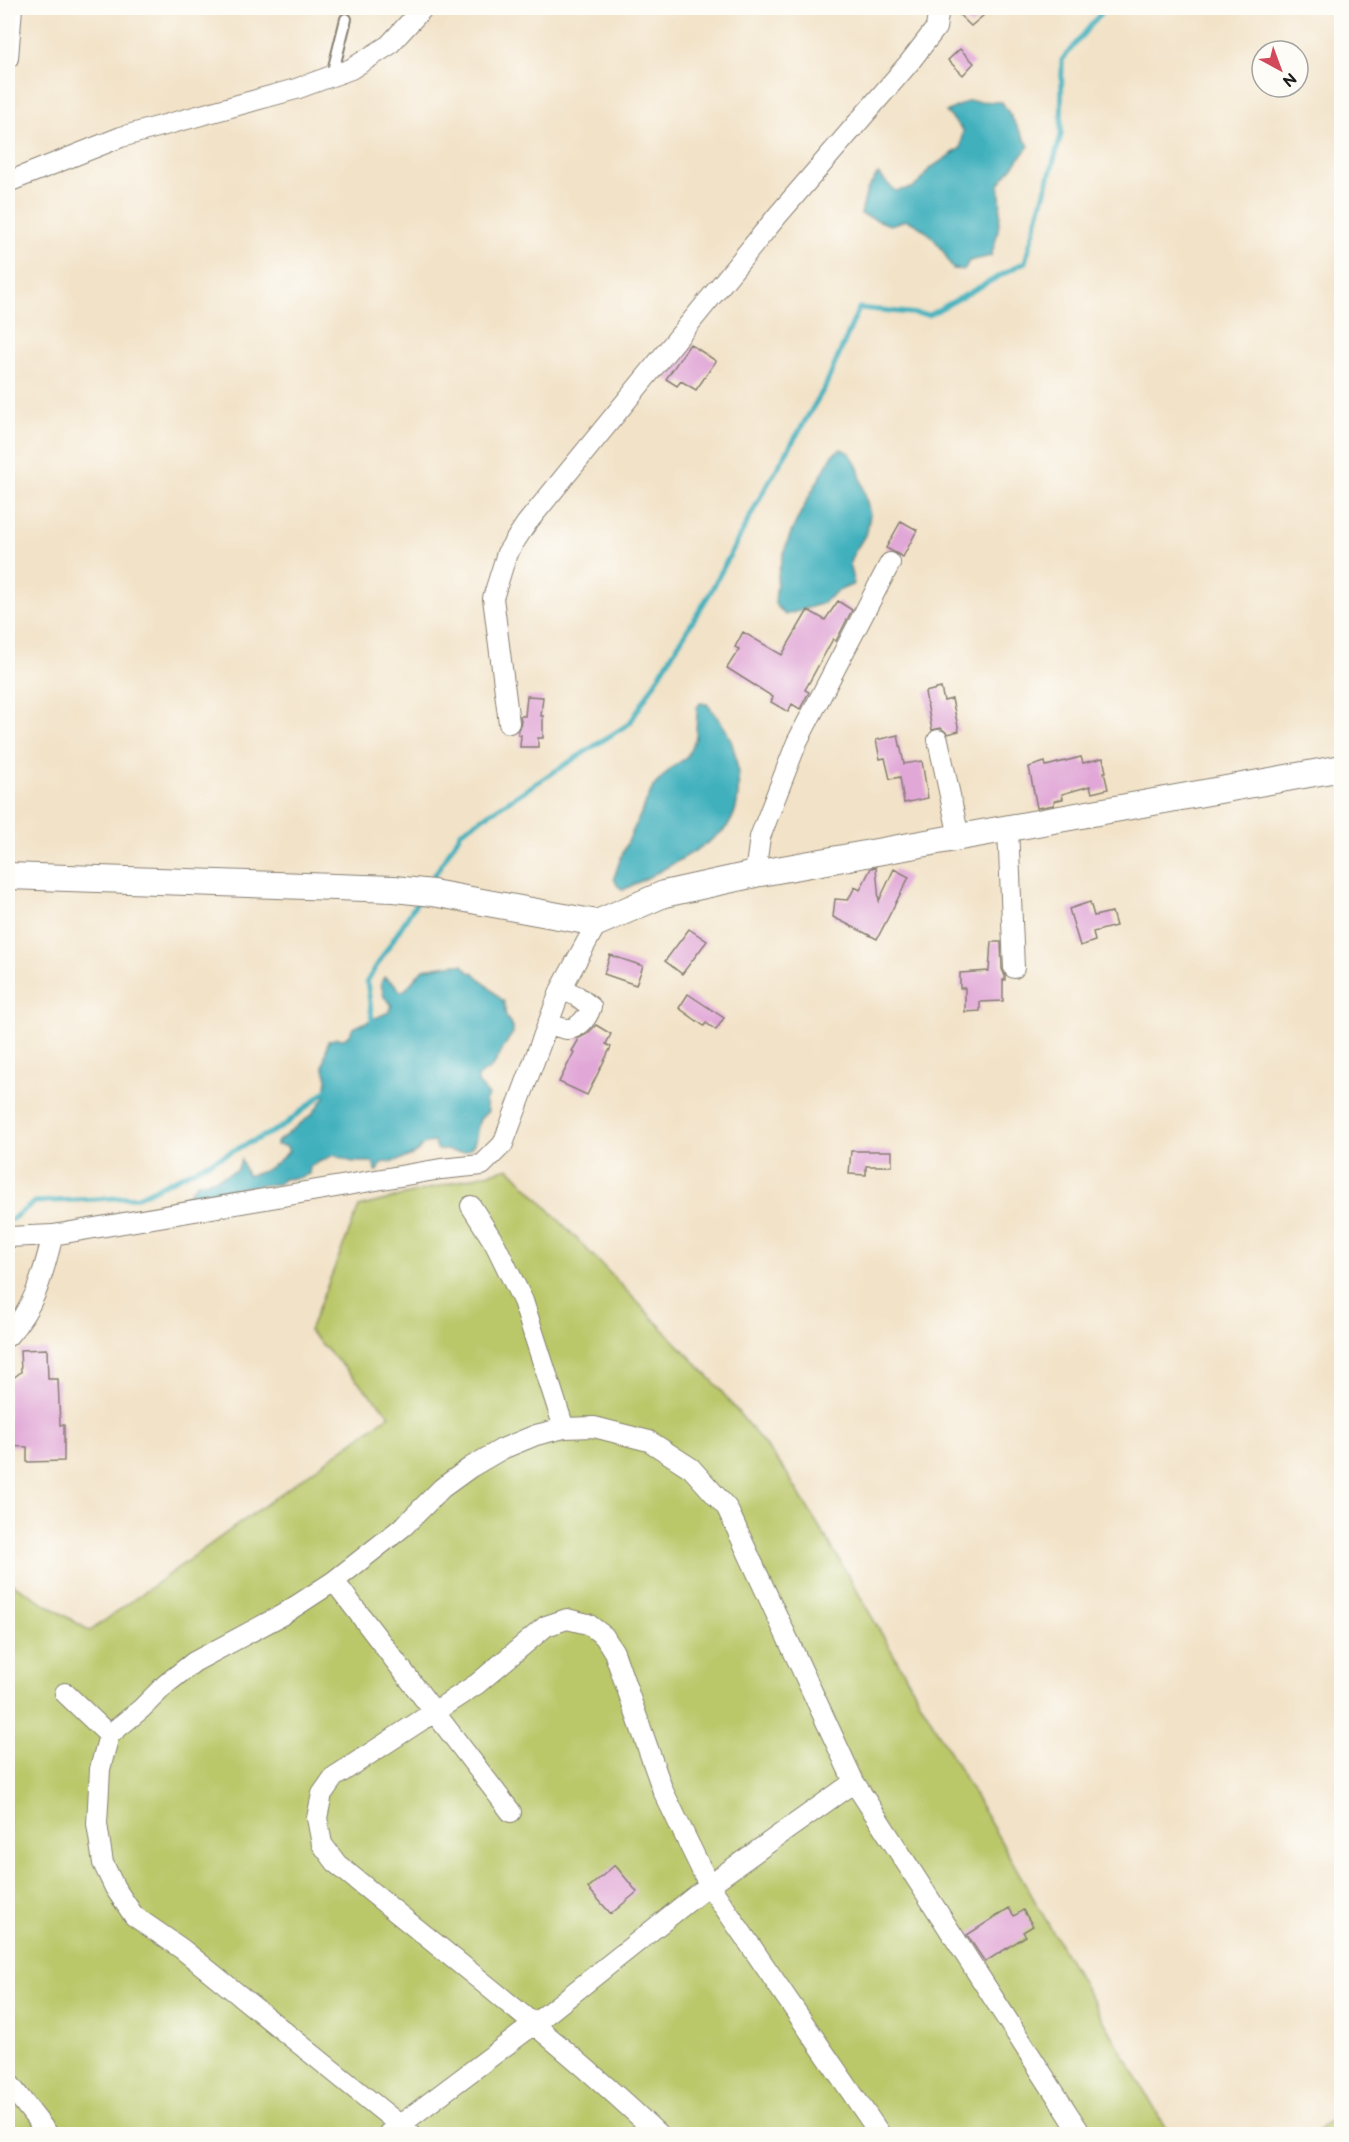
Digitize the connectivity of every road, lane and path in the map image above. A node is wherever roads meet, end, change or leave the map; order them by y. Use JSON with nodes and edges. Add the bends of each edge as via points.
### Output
{"nodes":[{"id":1,"x":12,"y":8,"type":"edge"},
{"id":2,"x":423,"y":8,"type":"edge"},
{"id":3,"x":939,"y":8,"type":"edge"},
{"id":4,"x":346,"y":20,"type":"dead end"},
{"id":5,"x":8,"y":58,"type":"edge"},
{"id":6,"x":332,"y":75,"type":"junction"},
{"id":7,"x":8,"y":182,"type":"edge"},
{"id":8,"x":890,"y":563,"type":"dead end"},
{"id":9,"x":509,"y":723,"type":"dead end"},
{"id":10,"x":938,"y":740,"type":"dead end"},
{"id":11,"x":1341,"y":768,"type":"edge"},
{"id":12,"x":1008,"y":828,"type":"junction"},
{"id":13,"x":959,"y":837,"type":"junction"},
{"id":14,"x":755,"y":874,"type":"junction"},
{"id":15,"x":8,"y":876,"type":"edge"},
{"id":16,"x":591,"y":921,"type":"junction"},
{"id":17,"x":1014,"y":968,"type":"dead end"},
{"id":18,"x":561,"y":989,"type":"junction"},
{"id":19,"x":549,"y":1023,"type":"junction"},
{"id":20,"x":471,"y":1206,"type":"dead end"},
{"id":21,"x":53,"y":1235,"type":"junction"},
{"id":22,"x":11,"y":1237,"type":"edge"},
{"id":23,"x":8,"y":1336,"type":"edge"},
{"id":24,"x":564,"y":1428,"type":"junction"},
{"id":25,"x":333,"y":1581,"type":"junction"},
{"id":26,"x":65,"y":1693,"type":"dead end"},
{"id":27,"x":435,"y":1713,"type":"junction"},
{"id":28,"x":109,"y":1735,"type":"junction"},
{"id":29,"x":854,"y":1782,"type":"junction"},
{"id":30,"x":511,"y":1812,"type":"dead end"},
{"id":31,"x":709,"y":1885,"type":"junction"},
{"id":32,"x":533,"y":2025,"type":"junction"},
{"id":33,"x":8,"y":2082,"type":"edge"},
{"id":34,"x":400,"y":2132,"type":"edge"},
{"id":35,"x":48,"y":2134,"type":"edge"},
{"id":36,"x":658,"y":2134,"type":"edge"},
{"id":37,"x":880,"y":2134,"type":"edge"},
{"id":38,"x":1081,"y":2134,"type":"edge"}],
"edges":[{"from":1,"to":5,"type":"street"},
{"from":2,"to":6,"type":"street","via":[[388,45],[351,69]]},
{"from":3,"to":9,"type":"street","via":[[936,28],[909,63],[778,215],[526,524],[507,553],[493,598]]},
{"from":4,"to":6,"type":"lane"},
{"from":6,"to":7,"type":"street","via":[[296,89],[121,137]]},
{"from":8,"to":14,"type":"street","via":[[797,742],[760,837]]},
{"from":10,"to":13,"type":"street"},
{"from":11,"to":12,"type":"street"},
{"from":12,"to":13,"type":"street"},
{"from":12,"to":17,"type":"street"},
{"from":13,"to":14,"type":"street"},
{"from":14,"to":16,"type":"street","via":[[664,894]]},
{"from":15,"to":16,"type":"street","via":[[394,889]]},
{"from":16,"to":18,"type":"street"},
{"from":18,"to":19,"type":"street"},
{"from":18,"to":19,"type":"street","via":[[586,1002],[591,1007],[589,1013],[580,1025],[567,1029]]},
{"from":19,"to":21,"type":"street","via":[[503,1144],[482,1165]]},
{"from":20,"to":24,"type":"street","via":[[524,1301]]},
{"from":21,"to":22,"type":"street"},
{"from":21,"to":23,"type":"street","via":[[36,1297]]},
{"from":24,"to":25,"type":"street","via":[[501,1449],[471,1467],[442,1488],[405,1526]]},
{"from":24,"to":29,"type":"street","via":[[594,1427],[649,1441],[691,1468],[710,1487],[738,1531]]},
{"from":25,"to":27,"type":"street"},
{"from":25,"to":28,"type":"street","via":[[282,1615],[194,1662]]},
{"from":26,"to":28,"type":"street"},
{"from":27,"to":30,"type":"street"},
{"from":27,"to":31,"type":"street","via":[[477,1684],[546,1626],[567,1619],[588,1624],[604,1636],[614,1652],[663,1791]]},
{"from":27,"to":32,"type":"street","via":[[334,1777],[322,1794],[316,1818],[322,1844],[337,1864]]},
{"from":28,"to":34,"type":"street","via":[[100,1769],[97,1824],[103,1863],[134,1916],[182,1949]]},
{"from":29,"to":31,"type":"street"},
{"from":29,"to":38,"type":"street"},
{"from":31,"to":32,"type":"street"},
{"from":31,"to":37,"type":"street"},
{"from":32,"to":34,"type":"street"},
{"from":32,"to":36,"type":"street"},
{"from":33,"to":35,"type":"street"}]}
